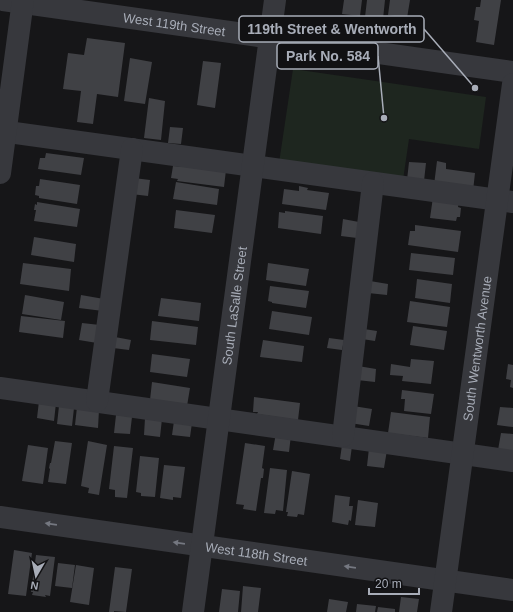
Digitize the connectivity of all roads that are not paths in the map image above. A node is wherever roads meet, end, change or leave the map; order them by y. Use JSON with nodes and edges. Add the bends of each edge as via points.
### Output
{"nodes":[{"id":1,"x":275,"y":0,"type":"edge"},
{"id":2,"x":16,"y":1,"type":"edge"},
{"id":3,"x":270,"y":38,"type":"junction"},
{"id":4,"x":513,"y":72,"type":"edge"},
{"id":5,"x":513,"y":84,"type":"edge"},
{"id":6,"x":3,"y":132,"type":"edge"},
{"id":7,"x":132,"y":149,"type":"junction"},
{"id":8,"x":252,"y":166,"type":"junction"},
{"id":9,"x":0,"y":173,"type":"edge"},
{"id":10,"x":373,"y":183,"type":"junction"},
{"id":11,"x":505,"y":200,"type":"edge"},
{"id":12,"x":0,"y":388,"type":"edge"},
{"id":13,"x":97,"y":402,"type":"junction"},
{"id":14,"x":219,"y":419,"type":"junction"},
{"id":15,"x":343,"y":436,"type":"junction"},
{"id":16,"x":463,"y":454,"type":"junction"},
{"id":17,"x":513,"y":461,"type":"edge"},
{"id":18,"x":0,"y":517,"type":"edge"},
{"id":19,"x":202,"y":546,"type":"junction"},
{"id":20,"x":446,"y":580,"type":"junction"},
{"id":21,"x":513,"y":590,"type":"edge"},
{"id":22,"x":193,"y":612,"type":"edge"},
{"id":23,"x":441,"y":612,"type":"edge"}],
"edges":[{"from":1,"to":3,"type":"street","name":"South LaSalle Street"},
{"from":2,"to":3,"type":"street","name":"West 119th Street"},
{"from":2,"to":6,"type":"street"},
{"from":3,"to":4,"type":"street","name":"West 119th Street"},
{"from":3,"to":8,"type":"street","name":"South LaSalle Street"},
{"from":5,"to":11,"type":"street","name":"South Wentworth Avenue"},
{"from":6,"to":7,"type":"street"},
{"from":6,"to":9,"type":"street"},
{"from":7,"to":8,"type":"street"},
{"from":7,"to":13,"type":"street"},
{"from":8,"to":10,"type":"street"},
{"from":8,"to":14,"type":"street","name":"South LaSalle Street"},
{"from":10,"to":11,"type":"street"},
{"from":10,"to":15,"type":"street"},
{"from":11,"to":16,"type":"street","name":"South Wentworth Avenue"},
{"from":12,"to":13,"type":"street"},
{"from":13,"to":14,"type":"street"},
{"from":14,"to":15,"type":"street"},
{"from":14,"to":19,"type":"street","name":"South LaSalle Street"},
{"from":15,"to":16,"type":"street"},
{"from":16,"to":17,"type":"street"},
{"from":16,"to":20,"type":"street","name":"South Wentworth Avenue"},
{"from":19,"to":18,"type":"street","name":"West 118th Street","one_way":true},
{"from":20,"to":19,"type":"street","name":"West 118th Street","one_way":true},
{"from":19,"to":22,"type":"street","name":"South LaSalle Street"},
{"from":20,"to":21,"type":"street","name":"West 118th Street"},
{"from":20,"to":23,"type":"street","name":"South Wentworth Avenue"}]}
